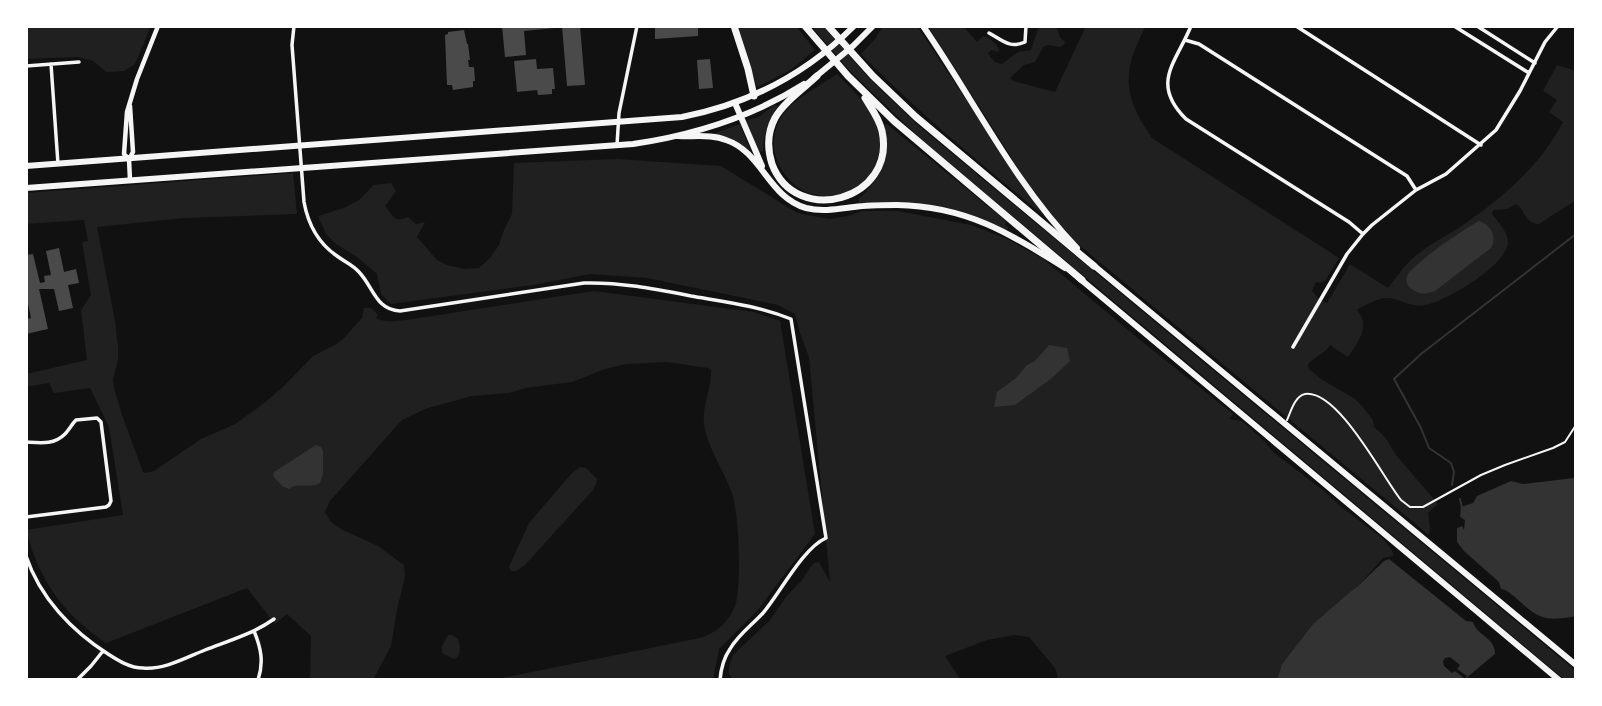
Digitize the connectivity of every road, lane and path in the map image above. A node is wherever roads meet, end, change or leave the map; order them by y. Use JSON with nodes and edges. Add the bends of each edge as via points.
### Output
{"nodes":[{"id":1,"x":158,"y":26,"type":"edge"},
{"id":2,"x":294,"y":26,"type":"edge"},
{"id":3,"x":637,"y":26,"type":"edge"},
{"id":4,"x":734,"y":26,"type":"edge"},
{"id":5,"x":805,"y":26,"type":"edge"},
{"id":6,"x":828,"y":26,"type":"edge"},
{"id":7,"x":854,"y":26,"type":"edge"},
{"id":8,"x":923,"y":26,"type":"edge"},
{"id":9,"x":1026,"y":26,"type":"edge"},
{"id":10,"x":1191,"y":26,"type":"edge"},
{"id":11,"x":1296,"y":26,"type":"edge"},
{"id":12,"x":1454,"y":26,"type":"edge"},
{"id":13,"x":1477,"y":26,"type":"edge"},
{"id":14,"x":1558,"y":26,"type":"edge"},
{"id":15,"x":870,"y":29,"type":"edge"},
{"id":16,"x":989,"y":33,"type":"dead end"},
{"id":17,"x":1185,"y":40,"type":"junction"},
{"id":18,"x":79,"y":62,"type":"dead end"},
{"id":19,"x":1535,"y":63,"type":"junction"},
{"id":20,"x":51,"y":64,"type":"junction"},
{"id":21,"x":26,"y":66,"type":"edge"},
{"id":22,"x":1529,"y":73,"type":"junction"},
{"id":23,"x":817,"y":76,"type":"junction"},
{"id":24,"x":857,"y":85,"type":"junction"},
{"id":25,"x":754,"y":96,"type":"junction"},
{"id":26,"x":735,"y":103,"type":"junction"},
{"id":27,"x":741,"y":116,"type":"junction"},
{"id":28,"x":618,"y":122,"type":"junction"},
{"id":29,"x":678,"y":136,"type":"junction"},
{"id":30,"x":617,"y":145,"type":"junction"},
{"id":31,"x":1481,"y":145,"type":"junction"},
{"id":32,"x":300,"y":146,"type":"junction"},
{"id":33,"x":129,"y":159,"type":"junction"},
{"id":34,"x":58,"y":164,"type":"junction"},
{"id":35,"x":26,"y":166,"type":"edge"},
{"id":36,"x":302,"y":168,"type":"junction"},
{"id":37,"x":766,"y":177,"type":"junction"},
{"id":38,"x":130,"y":181,"type":"junction"},
{"id":39,"x":26,"y":188,"type":"edge"},
{"id":40,"x":1416,"y":190,"type":"junction"},
{"id":41,"x":1363,"y":234,"type":"junction"},
{"id":42,"x":1094,"y":266,"type":"junction"},
{"id":43,"x":1082,"y":280,"type":"junction"},
{"id":44,"x":1293,"y":347,"type":"dead end"},
{"id":45,"x":1285,"y":424,"type":"junction"},
{"id":46,"x":1576,"y":425,"type":"edge"},
{"id":47,"x":26,"y":442,"type":"edge"},
{"id":48,"x":26,"y":517,"type":"edge"},
{"id":49,"x":26,"y":556,"type":"edge"},
{"id":50,"x":274,"y":619,"type":"dead end"},
{"id":51,"x":254,"y":631,"type":"junction"},
{"id":52,"x":103,"y":650,"type":"junction"},
{"id":53,"x":1576,"y":665,"type":"edge"},
{"id":54,"x":77,"y":680,"type":"edge"},
{"id":55,"x":258,"y":680,"type":"edge"},
{"id":56,"x":720,"y":680,"type":"edge"},
{"id":57,"x":1559,"y":680,"type":"edge"}],
"edges":[{"from":1,"to":33,"type":"street","via":[[130,103],[133,152]]},
{"from":2,"to":32,"type":"street"},
{"from":3,"to":28,"type":"street"},
{"from":4,"to":25,"type":"highway"},
{"from":5,"to":24,"type":"highway"},
{"from":6,"to":42,"type":"highway","via":[[916,117]]},
{"from":7,"to":25,"type":"main road","via":[[824,54]]},
{"from":8,"to":42,"type":"main road","via":[[1043,210]]},
{"from":9,"to":16,"type":"street","via":[[1025,42],[1015,46]]},
{"from":10,"to":17,"type":"street"},
{"from":11,"to":31,"type":"street"},
{"from":12,"to":22,"type":"street"},
{"from":13,"to":19,"type":"street"},
{"from":14,"to":19,"type":"street"},
{"from":15,"to":23,"type":"main road"},
{"from":17,"to":40,"type":"street","via":[[1199,44],[1407,176]]},
{"from":17,"to":41,"type":"street","via":[[1167,82],[1178,111]]},
{"from":18,"to":20,"type":"street"},
{"from":19,"to":22,"type":"street"},
{"from":20,"to":21,"type":"street"},
{"from":20,"to":34,"type":"street"},
{"from":22,"to":31,"type":"street","via":[[1496,130]]},
{"from":23,"to":24,"type":"highway","via":[[779,111],[768,145],[780,178],[795,192],[815,199],[858,192],[878,166],[883,148],[881,128]]},
{"from":23,"to":27,"type":"main road"},
{"from":24,"to":43,"type":"highway"},
{"from":25,"to":26,"type":"main road"},
{"from":26,"to":27,"type":"main road"},
{"from":26,"to":28,"type":"main road","via":[[682,117]]},
{"from":27,"to":29,"type":"main road"},
{"from":27,"to":37,"type":"main road"},
{"from":28,"to":30,"type":"street"},
{"from":28,"to":32,"type":"main road"},
{"from":29,"to":30,"type":"main road"},
{"from":29,"to":37,"type":"main road","via":[[716,137],[733,143]]},
{"from":30,"to":36,"type":"main road"},
{"from":31,"to":40,"type":"street","via":[[1446,174]]},
{"from":32,"to":33,"type":"main road"},
{"from":32,"to":36,"type":"street"},
{"from":33,"to":34,"type":"main road"},
{"from":33,"to":38,"type":"street"},
{"from":34,"to":35,"type":"main road"},
{"from":36,"to":38,"type":"main road"},
{"from":36,"to":56,"type":"street","via":[[306,213],[313,230],[326,247],[359,271],[388,309],[400,311],[599,282],[748,304],[791,319],[826,538],[816,544],[731,647]]},
{"from":37,"to":43,"type":"main road","via":[[783,196],[808,208],[919,207],[961,215],[1024,242]]},
{"from":38,"to":39,"type":"main road"},
{"from":40,"to":41,"type":"street"},
{"from":41,"to":44,"type":"street"},
{"from":42,"to":45,"type":"main road"},
{"from":43,"to":57,"type":"main road"},
{"from":45,"to":46,"type":"path","via":[[1302,395],[1328,402],[1401,500],[1419,508],[1481,475],[1565,442]]},
{"from":45,"to":53,"type":"main road"},
{"from":47,"to":48,"type":"street","via":[[55,441],[73,422],[96,417],[101,422],[110,503]]},
{"from":49,"to":52,"type":"street","via":[[55,608]]},
{"from":50,"to":51,"type":"street"},
{"from":51,"to":52,"type":"street","via":[[154,668],[133,667]]},
{"from":51,"to":55,"type":"street","via":[[261,656]]},
{"from":52,"to":54,"type":"street"}]}
